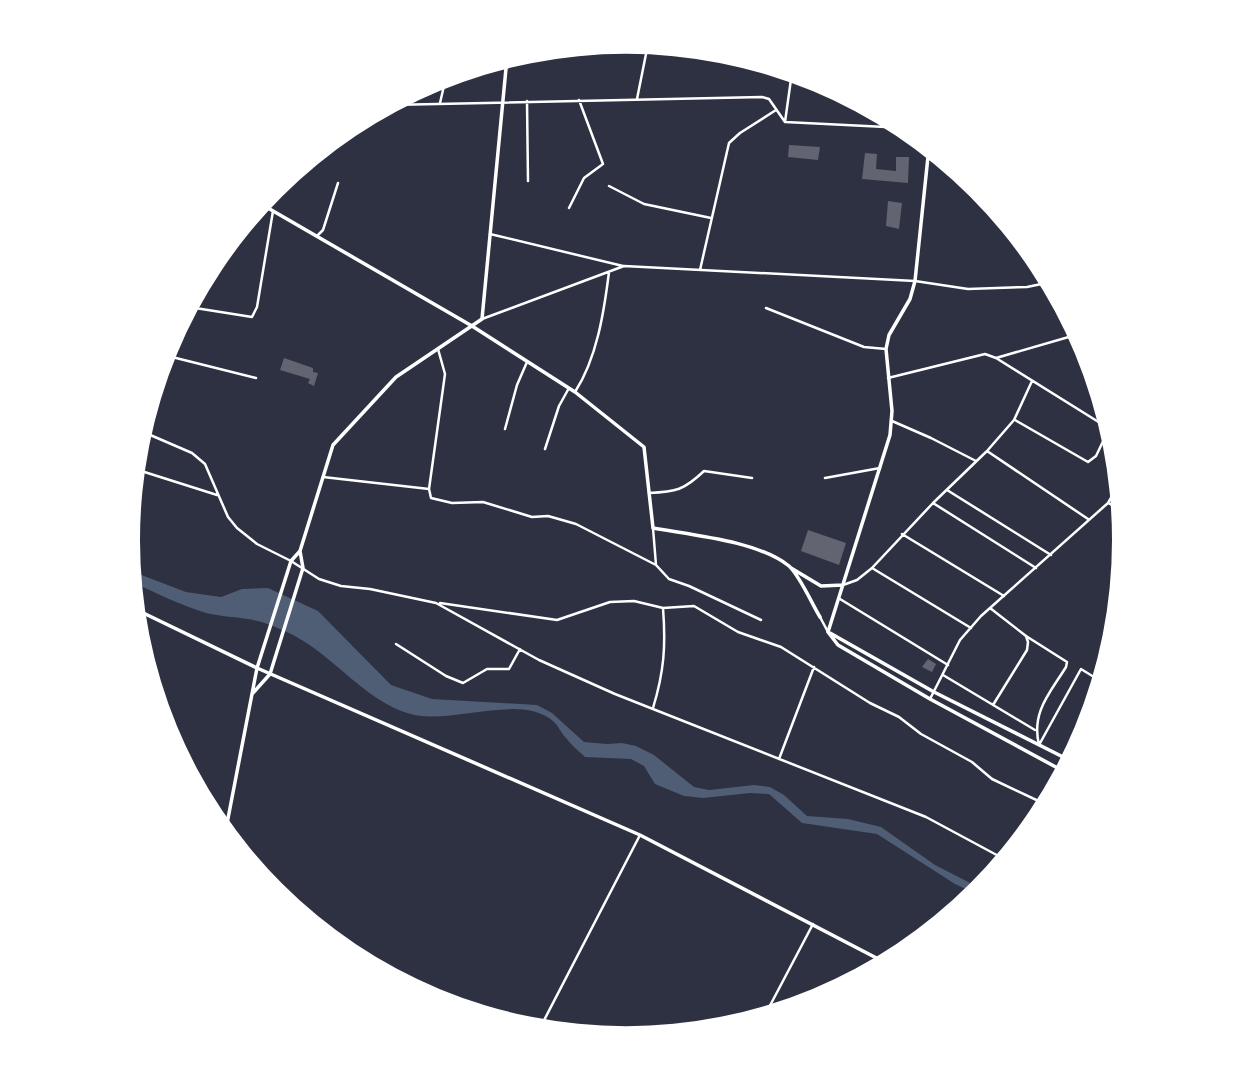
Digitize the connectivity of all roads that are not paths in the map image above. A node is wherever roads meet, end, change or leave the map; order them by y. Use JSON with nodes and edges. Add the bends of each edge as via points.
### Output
{"nodes":[{"id":1,"x":646,"y":55,"type":"edge"},
{"id":2,"x":506,"y":70,"type":"edge"},
{"id":3,"x":790,"y":83,"type":"edge"},
{"id":4,"x":443,"y":90,"type":"edge"},
{"id":5,"x":637,"y":99,"type":"junction"},
{"id":6,"x":579,"y":100,"type":"junction"},
{"id":7,"x":503,"y":102,"type":"junction"},
{"id":8,"x":527,"y":102,"type":"junction"},
{"id":9,"x":440,"y":103,"type":"junction"},
{"id":10,"x":411,"y":104,"type":"edge"},
{"id":11,"x":776,"y":110,"type":"junction"},
{"id":12,"x":785,"y":122,"type":"junction"},
{"id":13,"x":882,"y":127,"type":"edge"},
{"id":14,"x":928,"y":159,"type":"edge"},
{"id":15,"x":528,"y":181,"type":"dead end"},
{"id":16,"x":338,"y":183,"type":"dead end"},
{"id":17,"x":609,"y":186,"type":"dead end"},
{"id":18,"x":569,"y":208,"type":"dead end"},
{"id":19,"x":273,"y":211,"type":"joint"},
{"id":20,"x":711,"y":218,"type":"junction"},
{"id":21,"x":490,"y":234,"type":"junction"},
{"id":22,"x":317,"y":236,"type":"junction"},
{"id":23,"x":624,"y":266,"type":"junction"},
{"id":24,"x":700,"y":270,"type":"junction"},
{"id":25,"x":609,"y":272,"type":"junction"},
{"id":26,"x":915,"y":281,"type":"junction"},
{"id":27,"x":1040,"y":285,"type":"edge"},
{"id":28,"x":199,"y":308,"type":"edge"},
{"id":29,"x":766,"y":308,"type":"dead end"},
{"id":30,"x":482,"y":319,"type":"junction"},
{"id":31,"x":472,"y":326,"type":"junction"},
{"id":32,"x":1068,"y":337,"type":"edge"},
{"id":33,"x":439,"y":348,"type":"junction"},
{"id":34,"x":886,"y":349,"type":"junction"},
{"id":35,"x":176,"y":358,"type":"edge"},
{"id":36,"x":996,"y":358,"type":"junction"},
{"id":37,"x":527,"y":362,"type":"junction"},
{"id":38,"x":888,"y":378,"type":"junction"},
{"id":39,"x":256,"y":379,"type":"dead end"},
{"id":40,"x":1032,"y":381,"type":"junction"},
{"id":41,"x":569,"y":388,"type":"junction"},
{"id":42,"x":575,"y":392,"type":"junction"},
{"id":43,"x":1097,"y":419,"type":"edge"},
{"id":44,"x":1014,"y":420,"type":"junction"},
{"id":45,"x":892,"y":421,"type":"junction"},
{"id":46,"x":505,"y":429,"type":"dead end"},
{"id":47,"x":152,"y":435,"type":"edge"},
{"id":48,"x":1102,"y":443,"type":"edge"},
{"id":49,"x":545,"y":449,"type":"dead end"},
{"id":50,"x":987,"y":451,"type":"junction"},
{"id":51,"x":976,"y":461,"type":"junction"},
{"id":52,"x":880,"y":468,"type":"junction"},
{"id":53,"x":145,"y":472,"type":"edge"},
{"id":54,"x":323,"y":477,"type":"junction"},
{"id":55,"x":752,"y":478,"type":"dead end"},
{"id":56,"x":825,"y":478,"type":"dead end"},
{"id":57,"x":429,"y":489,"type":"junction"},
{"id":58,"x":946,"y":490,"type":"junction"},
{"id":59,"x":649,"y":493,"type":"junction"},
{"id":60,"x":217,"y":495,"type":"junction"},
{"id":61,"x":1111,"y":498,"type":"edge"},
{"id":62,"x":933,"y":503,"type":"junction"},
{"id":63,"x":1108,"y":503,"type":"junction"},
{"id":64,"x":1112,"y":505,"type":"edge"},
{"id":65,"x":1088,"y":519,"type":"junction"},
{"id":66,"x":653,"y":527,"type":"junction"},
{"id":67,"x":902,"y":534,"type":"junction"},
{"id":68,"x":300,"y":551,"type":"junction"},
{"id":69,"x":1051,"y":555,"type":"junction"},
{"id":70,"x":291,"y":561,"type":"junction"},
{"id":71,"x":656,"y":565,"type":"junction"},
{"id":72,"x":790,"y":567,"type":"junction"},
{"id":73,"x":303,"y":568,"type":"junction"},
{"id":74,"x":873,"y":568,"type":"junction"},
{"id":75,"x":1036,"y":568,"type":"junction"},
{"id":76,"x":843,"y":585,"type":"junction"},
{"id":77,"x":1004,"y":596,"type":"junction"},
{"id":78,"x":839,"y":599,"type":"junction"},
{"id":79,"x":436,"y":603,"type":"junction"},
{"id":80,"x":663,"y":608,"type":"junction"},
{"id":81,"x":990,"y":608,"type":"junction"},
{"id":82,"x":146,"y":614,"type":"edge"},
{"id":83,"x":820,"y":617,"type":"joint"},
{"id":84,"x":761,"y":620,"type":"dead end"},
{"id":85,"x":971,"y":628,"type":"junction"},
{"id":86,"x":828,"y":632,"type":"junction"},
{"id":87,"x":1026,"y":636,"type":"junction"},
{"id":88,"x":396,"y":644,"type":"dead end"},
{"id":89,"x":520,"y":649,"type":"junction"},
{"id":90,"x":947,"y":665,"type":"junction"},
{"id":91,"x":814,"y":667,"type":"junction"},
{"id":92,"x":257,"y":668,"type":"junction"},
{"id":93,"x":270,"y":674,"type":"junction"},
{"id":94,"x":943,"y":675,"type":"junction"},
{"id":95,"x":1093,"y":676,"type":"edge"},
{"id":96,"x":934,"y":692,"type":"junction"},
{"id":97,"x":251,"y":696,"type":"junction"},
{"id":98,"x":930,"y":699,"type":"junction"},
{"id":99,"x":993,"y":705,"type":"junction"},
{"id":100,"x":653,"y":709,"type":"junction"},
{"id":101,"x":1035,"y":730,"type":"junction"},
{"id":102,"x":1039,"y":745,"type":"junction"},
{"id":103,"x":1063,"y":757,"type":"edge"},
{"id":104,"x":779,"y":759,"type":"junction"},
{"id":105,"x":1057,"y":768,"type":"edge"},
{"id":106,"x":1038,"y":801,"type":"edge"},
{"id":107,"x":228,"y":819,"type":"edge"},
{"id":108,"x":640,"y":835,"type":"junction"},
{"id":109,"x":997,"y":855,"type":"edge"},
{"id":110,"x":813,"y":924,"type":"junction"},
{"id":111,"x":877,"y":958,"type":"edge"},
{"id":112,"x":771,"y":1005,"type":"edge"},
{"id":113,"x":544,"y":1019,"type":"edge"}],
"edges":[{"from":1,"to":5,"type":"street"},
{"from":2,"to":7,"type":"street"},
{"from":3,"to":12,"type":"street"},
{"from":4,"to":9,"type":"street"},
{"from":5,"to":6,"type":"street"},
{"from":5,"to":11,"type":"street","via":[[762,97]]},
{"from":6,"to":8,"type":"street"},
{"from":6,"to":18,"type":"street","via":[[603,164],[584,178]]},
{"from":7,"to":8,"type":"street"},
{"from":7,"to":9,"type":"street"},
{"from":7,"to":21,"type":"street"},
{"from":8,"to":15,"type":"street"},
{"from":9,"to":10,"type":"street"},
{"from":11,"to":12,"type":"street"},
{"from":11,"to":20,"type":"street","via":[[729,143]]},
{"from":12,"to":13,"type":"street"},
{"from":14,"to":26,"type":"street"},
{"from":16,"to":22,"type":"street"},
{"from":17,"to":20,"type":"street","via":[[643,204]]},
{"from":19,"to":22,"type":"street"},
{"from":19,"to":28,"type":"street","via":[[252,317]]},
{"from":20,"to":24,"type":"street"},
{"from":21,"to":23,"type":"street"},
{"from":21,"to":30,"type":"street"},
{"from":22,"to":31,"type":"street"},
{"from":23,"to":24,"type":"street"},
{"from":23,"to":25,"type":"street"},
{"from":24,"to":26,"type":"street"},
{"from":25,"to":30,"type":"street"},
{"from":25,"to":42,"type":"street","via":[[587,374]]},
{"from":26,"to":27,"type":"street","via":[[968,289]]},
{"from":26,"to":34,"type":"street"},
{"from":29,"to":34,"type":"street","via":[[864,348]]},
{"from":30,"to":31,"type":"street"},
{"from":31,"to":33,"type":"street"},
{"from":31,"to":37,"type":"street"},
{"from":32,"to":36,"type":"street"},
{"from":33,"to":54,"type":"street","via":[[396,377],[333,445]]},
{"from":33,"to":57,"type":"street","via":[[445,374]]},
{"from":34,"to":38,"type":"street"},
{"from":35,"to":39,"type":"street"},
{"from":36,"to":38,"type":"street","via":[[985,355]]},
{"from":36,"to":40,"type":"street"},
{"from":37,"to":41,"type":"street"},
{"from":37,"to":46,"type":"street"},
{"from":38,"to":45,"type":"street"},
{"from":40,"to":43,"type":"street"},
{"from":40,"to":44,"type":"street"},
{"from":41,"to":42,"type":"street"},
{"from":41,"to":49,"type":"street"},
{"from":42,"to":59,"type":"street","via":[[644,447]]},
{"from":44,"to":48,"type":"street","via":[[1088,462]]},
{"from":44,"to":50,"type":"street"},
{"from":45,"to":51,"type":"street"},
{"from":45,"to":52,"type":"street"},
{"from":47,"to":60,"type":"street","via":[[205,464]]},
{"from":50,"to":51,"type":"street"},
{"from":50,"to":65,"type":"street"},
{"from":51,"to":58,"type":"street"},
{"from":52,"to":56,"type":"street"},
{"from":52,"to":76,"type":"street"},
{"from":53,"to":60,"type":"street"},
{"from":54,"to":57,"type":"street"},
{"from":54,"to":68,"type":"street"},
{"from":55,"to":59,"type":"street","via":[[704,471],[677,491]]},
{"from":57,"to":71,"type":"street","via":[[431,498],[483,502],[576,524]]},
{"from":58,"to":62,"type":"street"},
{"from":58,"to":69,"type":"street"},
{"from":59,"to":66,"type":"street"},
{"from":60,"to":70,"type":"street","via":[[237,528]]},
{"from":61,"to":63,"type":"street"},
{"from":62,"to":67,"type":"street"},
{"from":62,"to":75,"type":"street"},
{"from":63,"to":64,"type":"street"},
{"from":63,"to":65,"type":"street"},
{"from":65,"to":69,"type":"street"},
{"from":66,"to":71,"type":"street"},
{"from":66,"to":72,"type":"street","via":[[739,544]]},
{"from":67,"to":74,"type":"street"},
{"from":67,"to":77,"type":"street"},
{"from":68,"to":70,"type":"street"},
{"from":68,"to":73,"type":"street"},
{"from":69,"to":75,"type":"street"},
{"from":70,"to":73,"type":"street"},
{"from":70,"to":92,"type":"street"},
{"from":71,"to":84,"type":"street","via":[[669,579]]},
{"from":72,"to":76,"type":"street","via":[[821,586]]},
{"from":72,"to":83,"type":"street"},
{"from":73,"to":79,"type":"street","via":[[328,583]]},
{"from":73,"to":93,"type":"street"},
{"from":74,"to":76,"type":"street"},
{"from":74,"to":85,"type":"street"},
{"from":75,"to":77,"type":"street"},
{"from":76,"to":78,"type":"street"},
{"from":77,"to":81,"type":"street"},
{"from":78,"to":86,"type":"street"},
{"from":78,"to":90,"type":"street"},
{"from":79,"to":80,"type":"street","via":[[557,620],[610,602],[634,601]]},
{"from":79,"to":89,"type":"street"},
{"from":80,"to":91,"type":"street","via":[[694,606]]},
{"from":80,"to":100,"type":"street","via":[[663,677]]},
{"from":81,"to":85,"type":"street"},
{"from":81,"to":87,"type":"street"},
{"from":82,"to":92,"type":"street"},
{"from":83,"to":86,"type":"street"},
{"from":85,"to":90,"type":"street"},
{"from":86,"to":96,"type":"street"},
{"from":86,"to":98,"type":"street","via":[[838,645]]},
{"from":87,"to":99,"type":"street","via":[[1027,650]]},
{"from":87,"to":101,"type":"street","via":[[1067,662],[1039,712]]},
{"from":88,"to":89,"type":"street","via":[[463,683],[486,669],[509,669]]},
{"from":89,"to":100,"type":"street"},
{"from":90,"to":94,"type":"street"},
{"from":91,"to":104,"type":"street"},
{"from":91,"to":106,"type":"street","via":[[972,762],[992,779]]},
{"from":92,"to":93,"type":"street"},
{"from":92,"to":97,"type":"street"},
{"from":93,"to":97,"type":"street"},
{"from":93,"to":108,"type":"street"},
{"from":94,"to":96,"type":"street"},
{"from":94,"to":99,"type":"street"},
{"from":95,"to":102,"type":"street","via":[[1081,669]]},
{"from":96,"to":98,"type":"street"},
{"from":96,"to":102,"type":"street"},
{"from":97,"to":107,"type":"street"},
{"from":98,"to":105,"type":"street"},
{"from":99,"to":101,"type":"street"},
{"from":100,"to":104,"type":"street"},
{"from":101,"to":102,"type":"street"},
{"from":102,"to":103,"type":"street"},
{"from":104,"to":109,"type":"street","via":[[926,817]]},
{"from":108,"to":110,"type":"street"},
{"from":108,"to":113,"type":"street"},
{"from":110,"to":111,"type":"street"},
{"from":110,"to":112,"type":"street"}]}
